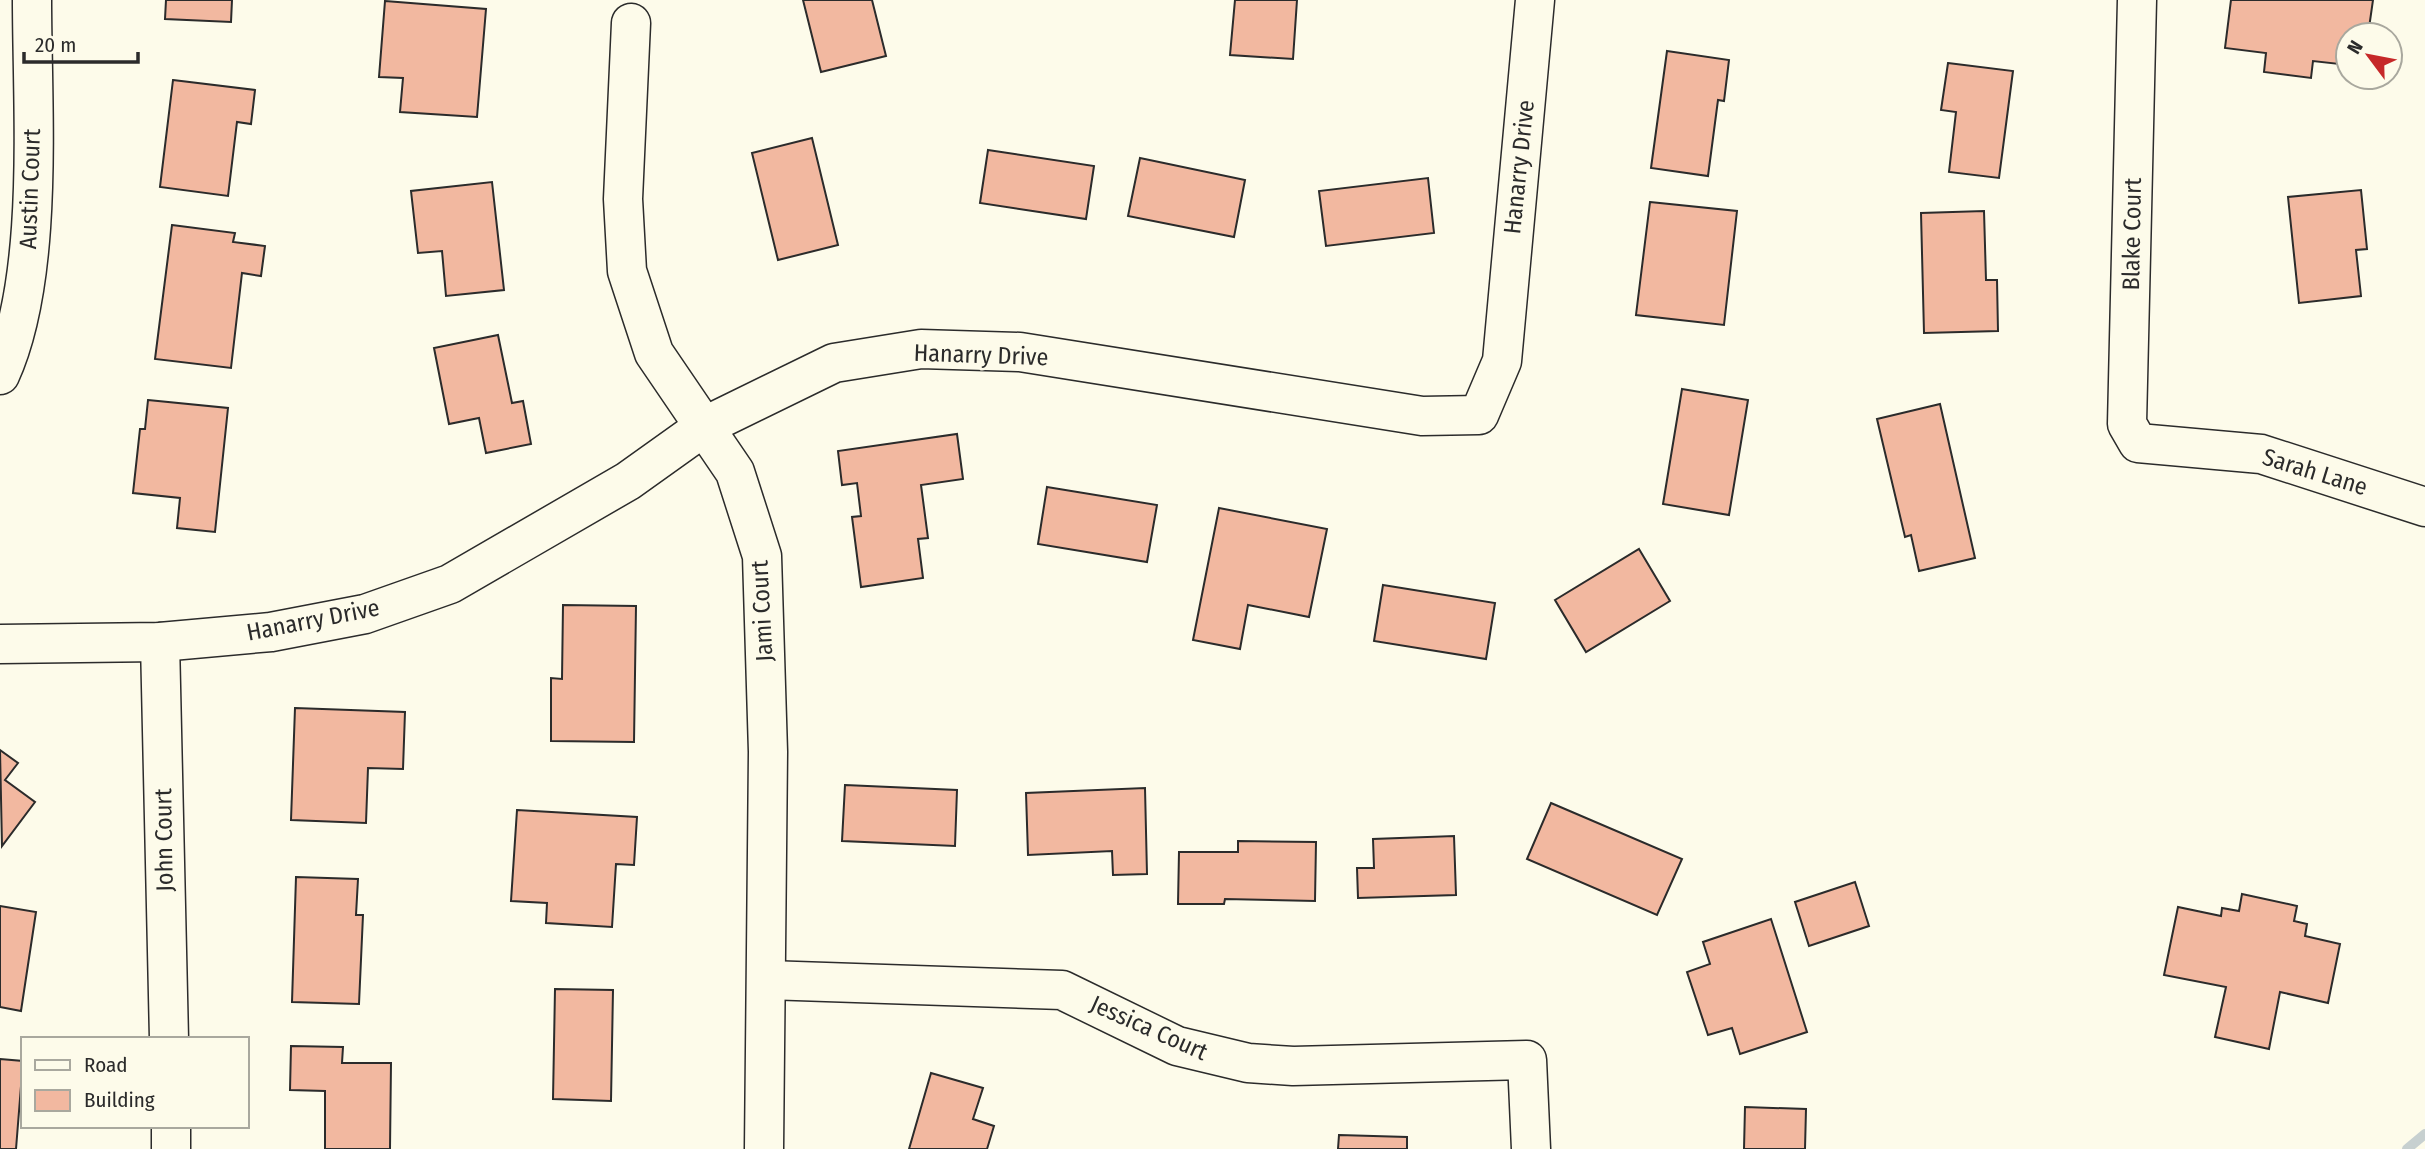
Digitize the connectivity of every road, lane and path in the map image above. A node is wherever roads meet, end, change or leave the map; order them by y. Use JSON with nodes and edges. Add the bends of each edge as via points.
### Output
{"nodes":[{"id":1,"x":32,"y":0,"type":"edge"},
{"id":2,"x":1535,"y":0,"type":"edge"},
{"id":3,"x":2137,"y":0,"type":"edge"},
{"id":4,"x":631,"y":23,"type":"dead end"},
{"id":5,"x":0,"y":375,"type":"edge"},
{"id":6,"x":705,"y":425,"type":"junction"},
{"id":7,"x":2160,"y":446,"type":"joint"},
{"id":8,"x":2425,"y":507,"type":"edge"},
{"id":9,"x":160,"y":642,"type":"junction"},
{"id":10,"x":0,"y":644,"type":"edge"},
{"id":11,"x":767,"y":980,"type":"junction"},
{"id":12,"x":169,"y":1037,"type":"edge"},
{"id":13,"x":171,"y":1128,"type":"edge"},
{"id":14,"x":172,"y":1149,"type":"edge"},
{"id":15,"x":764,"y":1149,"type":"edge"},
{"id":16,"x":1531,"y":1149,"type":"edge"}],
"edges":[{"from":1,"to":5,"type":"street","name":"Austin Court","via":[[28,257],[11,350]]},
{"from":2,"to":6,"type":"street","name":"Hanarry Drive","via":[[1502,361],[1479,415],[1422,416],[1020,352],[921,349],[834,363]]},
{"from":3,"to":7,"type":"street","name":"Blake Court","via":[[2127,424],[2138,443]]},
{"from":4,"to":6,"type":"street","name":"Jami Court","via":[[623,199],[626,271],[654,354]]},
{"from":6,"to":9,"type":"street","name":"Hanarry Drive","via":[[628,481],[450,584],[365,614],[271,632]]},
{"from":6,"to":11,"type":"street","name":"Jami Court","via":[[735,472],[762,556],[768,752]]},
{"from":7,"to":8,"type":"street","name":"Sarah Lane","via":[[2261,454]]},
{"from":9,"to":10,"type":"street","name":"Hanarry Drive"},
{"from":9,"to":12,"type":"street","name":"John Court"},
{"from":11,"to":15,"type":"street","name":"Jami Court"},
{"from":11,"to":16,"type":"street","name":"Jessica Court","via":[[1062,990],[1177,1046],[1248,1063],[1527,1060]]},
{"from":13,"to":14,"type":"street"}]}
